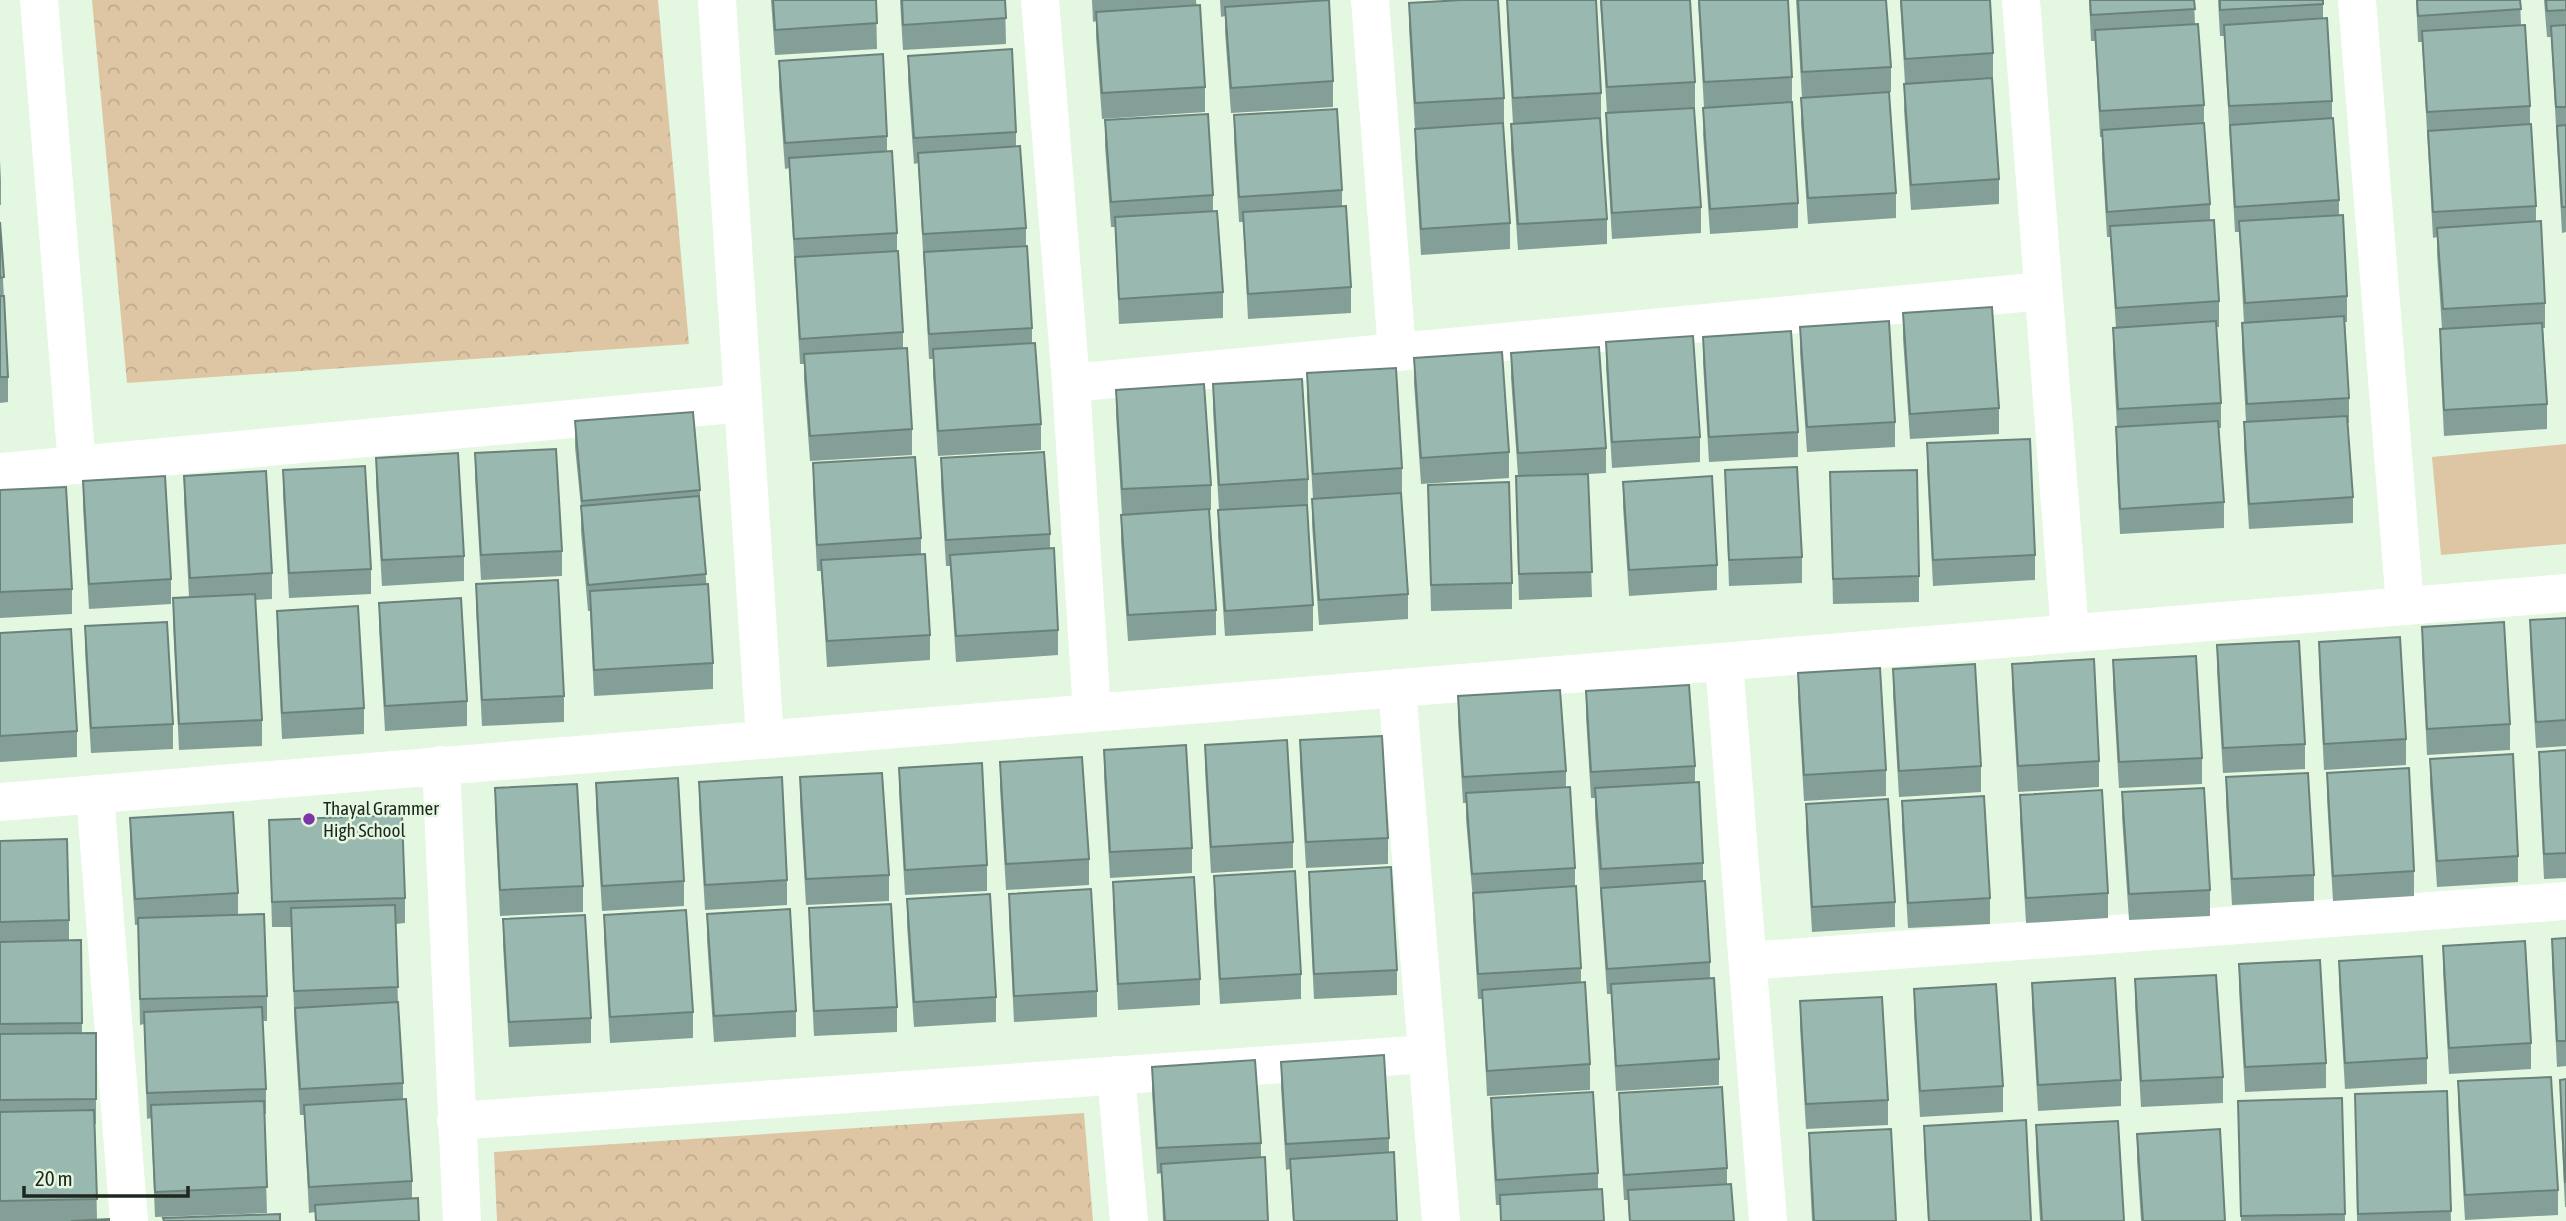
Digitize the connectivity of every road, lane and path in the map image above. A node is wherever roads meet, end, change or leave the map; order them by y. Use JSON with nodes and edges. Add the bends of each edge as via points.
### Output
{"nodes":[{"id":1,"x":39,"y":0,"type":"edge"},
{"id":2,"x":717,"y":0,"type":"edge"},
{"id":3,"x":1040,"y":0,"type":"edge"},
{"id":4,"x":1370,"y":0,"type":"edge"},
{"id":5,"x":2021,"y":0,"type":"edge"},
{"id":6,"x":2357,"y":0,"type":"edge"},
{"id":7,"x":2043,"y":291,"type":"junction"},
{"id":8,"x":1397,"y":351,"type":"junction"},
{"id":9,"x":1071,"y":383,"type":"junction"},
{"id":10,"x":743,"y":403,"type":"junction"},
{"id":11,"x":77,"y":465,"type":"junction"},
{"id":12,"x":0,"y":472,"type":"edge"},
{"id":13,"x":2566,"y":593,"type":"edge"},
{"id":14,"x":2405,"y":606,"type":"junction"},
{"id":15,"x":2070,"y":633,"type":"junction"},
{"id":16,"x":1724,"y":662,"type":"junction"},
{"id":17,"x":1397,"y":688,"type":"junction"},
{"id":18,"x":1092,"y":713,"type":"junction"},
{"id":19,"x":765,"y":739,"type":"junction"},
{"id":20,"x":441,"y":765,"type":"junction"},
{"id":21,"x":95,"y":794,"type":"junction"},
{"id":22,"x":0,"y":802,"type":"edge"},
{"id":23,"x":2566,"y":901,"type":"edge"},
{"id":24,"x":1748,"y":961,"type":"junction"},
{"id":25,"x":1427,"y":1054,"type":"junction"},
{"id":26,"x":1116,"y":1075,"type":"junction"},
{"id":27,"x":456,"y":1121,"type":"junction"},
{"id":28,"x":129,"y":1221,"type":"edge"},
{"id":29,"x":462,"y":1221,"type":"edge"},
{"id":30,"x":1129,"y":1221,"type":"edge"},
{"id":31,"x":1441,"y":1221,"type":"edge"},
{"id":32,"x":1768,"y":1221,"type":"edge"}],
"edges":[{"from":1,"to":11,"type":"street"},
{"from":2,"to":10,"type":"street"},
{"from":3,"to":9,"type":"street"},
{"from":4,"to":8,"type":"street"},
{"from":5,"to":7,"type":"street"},
{"from":6,"to":14,"type":"street"},
{"from":7,"to":8,"type":"street"},
{"from":7,"to":15,"type":"street"},
{"from":8,"to":9,"type":"street"},
{"from":9,"to":18,"type":"street"},
{"from":10,"to":11,"type":"street"},
{"from":10,"to":19,"type":"street"},
{"from":11,"to":12,"type":"street"},
{"from":13,"to":14,"type":"street"},
{"from":14,"to":15,"type":"street"},
{"from":15,"to":16,"type":"street"},
{"from":16,"to":17,"type":"street"},
{"from":16,"to":24,"type":"street"},
{"from":17,"to":18,"type":"street"},
{"from":17,"to":25,"type":"street"},
{"from":18,"to":19,"type":"street"},
{"from":19,"to":20,"type":"street"},
{"from":20,"to":21,"type":"street"},
{"from":20,"to":27,"type":"street"},
{"from":21,"to":22,"type":"street"},
{"from":21,"to":28,"type":"street"},
{"from":23,"to":24,"type":"street"},
{"from":24,"to":32,"type":"street"},
{"from":25,"to":26,"type":"street"},
{"from":25,"to":31,"type":"street"},
{"from":26,"to":27,"type":"street"},
{"from":26,"to":30,"type":"street"},
{"from":27,"to":29,"type":"street"}]}
